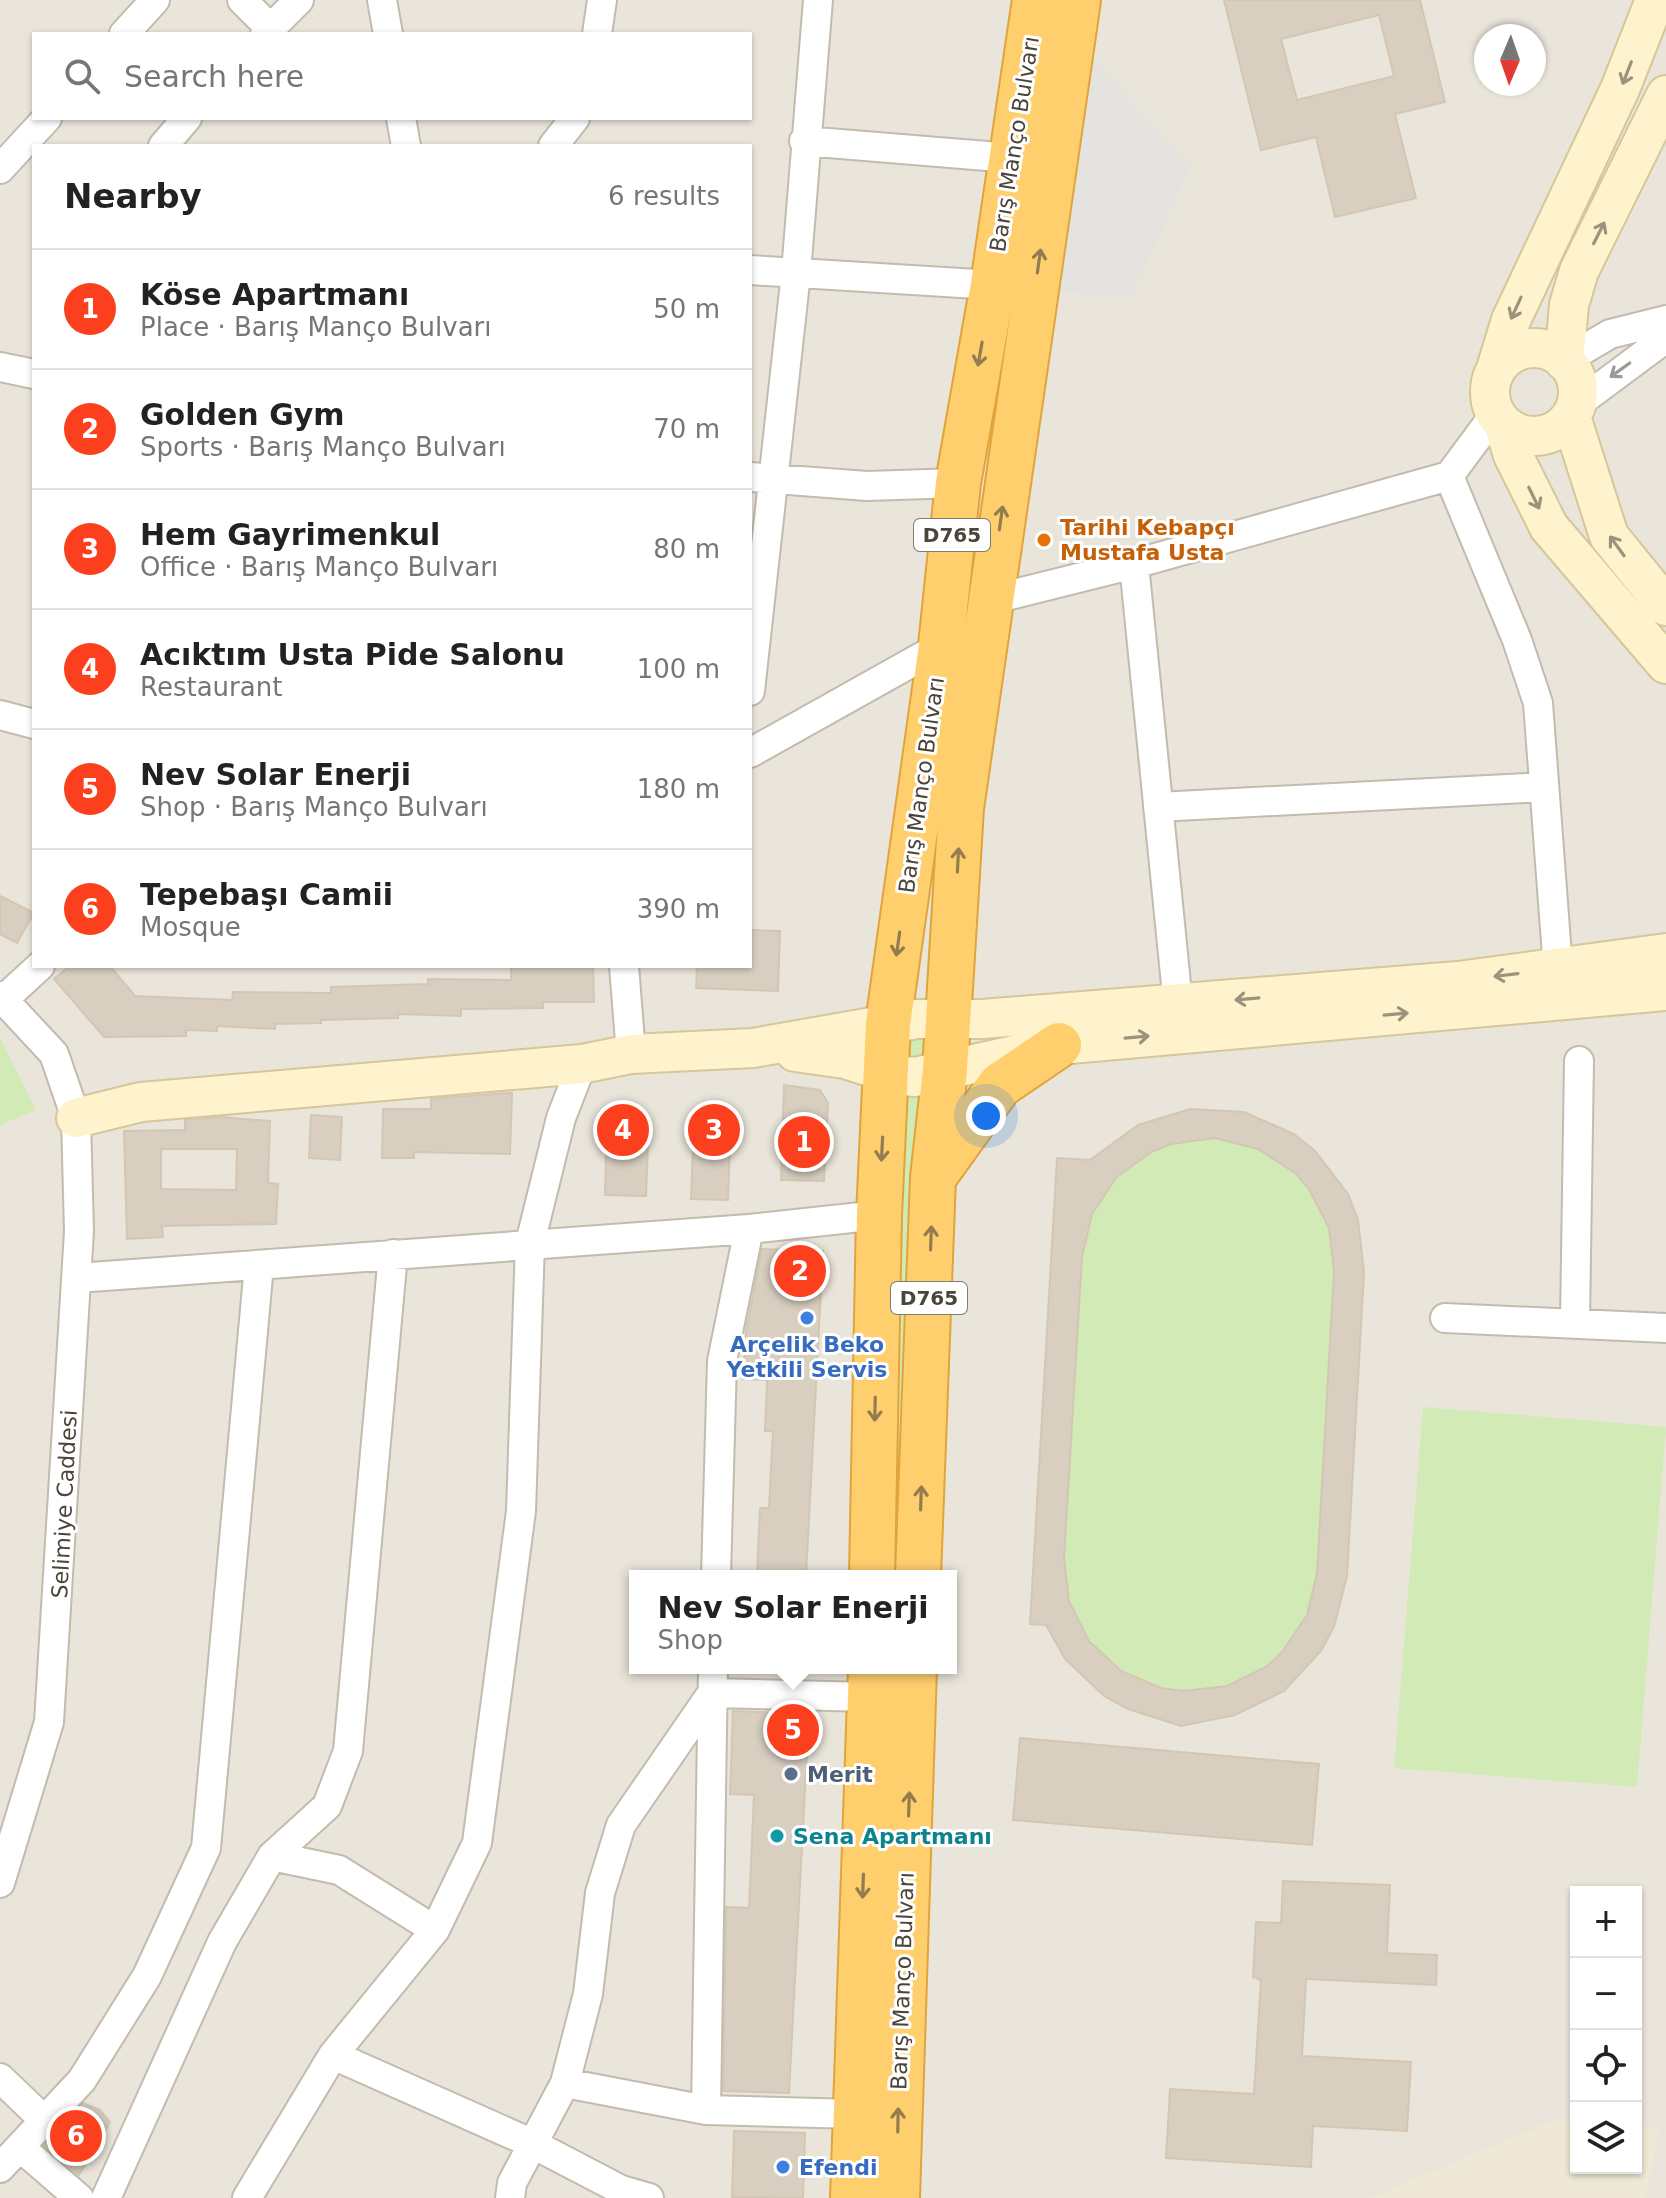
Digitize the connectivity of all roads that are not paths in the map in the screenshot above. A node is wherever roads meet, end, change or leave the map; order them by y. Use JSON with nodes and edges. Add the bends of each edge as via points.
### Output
{"nodes":[{"id":1,"x":155,"y":0,"type":"edge"},
{"id":2,"x":242,"y":0,"type":"edge"},
{"id":3,"x":299,"y":0,"type":"edge"},
{"id":4,"x":382,"y":0,"type":"edge"},
{"id":5,"x":602,"y":0,"type":"edge"},
{"id":6,"x":818,"y":0,"type":"edge"},
{"id":7,"x":1035,"y":0,"type":"edge"},
{"id":8,"x":1078,"y":0,"type":"edge"},
{"id":9,"x":1655,"y":0,"type":"edge"},
{"id":10,"x":268,"y":31,"type":"edge"},
{"id":11,"x":126,"y":32,"type":"edge"},
{"id":12,"x":388,"y":32,"type":"edge"},
{"id":13,"x":597,"y":32,"type":"edge"},
{"id":14,"x":1666,"y":95,"type":"edge"},
{"id":15,"x":45,"y":120,"type":"edge"},
{"id":16,"x":185,"y":120,"type":"edge"},
{"id":17,"x":401,"y":120,"type":"edge"},
{"id":18,"x":576,"y":120,"type":"edge"},
{"id":19,"x":578,"y":120,"type":"edge"},
{"id":20,"x":804,"y":141,"type":"junction"},
{"id":21,"x":165,"y":144,"type":"edge"},
{"id":22,"x":406,"y":144,"type":"edge"},
{"id":23,"x":555,"y":144,"type":"edge"},
{"id":24,"x":584,"y":144,"type":"edge"},
{"id":25,"x":1011,"y":158,"type":"junction"},
{"id":26,"x":0,"y":169,"type":"edge"},
{"id":27,"x":752,"y":270,"type":"edge"},
{"id":28,"x":796,"y":273,"type":"junction"},
{"id":29,"x":993,"y":285,"type":"junction"},
{"id":30,"x":1666,"y":320,"type":"edge"},
{"id":31,"x":1666,"y":338,"type":"edge"},
{"id":32,"x":1564,"y":361,"type":"junction"},
{"id":33,"x":0,"y":367,"type":"edge"},
{"id":34,"x":1496,"y":369,"type":"junction"},
{"id":35,"x":32,"y":374,"type":"edge"},
{"id":36,"x":1574,"y":411,"type":"junction"},
{"id":37,"x":1500,"y":420,"type":"junction"},
{"id":38,"x":1449,"y":476,"type":"junction"},
{"id":39,"x":762,"y":478,"type":"edge"},
{"id":40,"x":958,"y":483,"type":"junction"},
{"id":41,"x":1134,"y":564,"type":"junction"},
{"id":42,"x":990,"y":600,"type":"junction"},
{"id":43,"x":1666,"y":606,"type":"edge"},
{"id":44,"x":941,"y":646,"type":"junction"},
{"id":45,"x":752,"y":656,"type":"edge"},
{"id":46,"x":1666,"y":664,"type":"edge"},
{"id":47,"x":0,"y":715,"type":"edge"},
{"id":48,"x":32,"y":723,"type":"edge"},
{"id":49,"x":752,"y":752,"type":"edge"},
{"id":50,"x":1544,"y":787,"type":"junction"},
{"id":51,"x":1158,"y":807,"type":"junction"},
{"id":52,"x":1666,"y":953,"type":"edge"},
{"id":53,"x":38,"y":968,"type":"edge"},
{"id":54,"x":624,"y":968,"type":"edge"},
{"id":55,"x":1558,"y":969,"type":"junction"},
{"id":56,"x":1666,"y":991,"type":"edge"},
{"id":57,"x":2,"y":997,"type":"edge"},
{"id":58,"x":1178,"y":1004,"type":"junction"},
{"id":59,"x":949,"y":1021,"type":"junction"},
{"id":60,"x":888,"y":1024,"type":"junction"},
{"id":61,"x":1059,"y":1045,"type":"junction"},
{"id":62,"x":753,"y":1048,"type":"junction"},
{"id":63,"x":631,"y":1054,"type":"junction"},
{"id":64,"x":1579,"y":1061,"type":"dead end"},
{"id":65,"x":582,"y":1064,"type":"junction"},
{"id":66,"x":945,"y":1070,"type":"junction"},
{"id":67,"x":886,"y":1071,"type":"junction"},
{"id":68,"x":76,"y":1118,"type":"junction"},
{"id":69,"x":933,"y":1178,"type":"junction"},
{"id":70,"x":879,"y":1215,"type":"junction"},
{"id":71,"x":749,"y":1229,"type":"junction"},
{"id":72,"x":530,"y":1243,"type":"junction"},
{"id":73,"x":393,"y":1254,"type":"junction"},
{"id":74,"x":259,"y":1265,"type":"junction"},
{"id":75,"x":77,"y":1278,"type":"junction"},
{"id":76,"x":1445,"y":1318,"type":"dead end"},
{"id":77,"x":1575,"y":1321,"type":"junction"},
{"id":78,"x":1666,"y":1328,"type":"edge"},
{"id":79,"x":716,"y":1570,"type":"edge"},
{"id":80,"x":872,"y":1570,"type":"edge"},
{"id":81,"x":918,"y":1570,"type":"edge"},
{"id":82,"x":914,"y":1674,"type":"edge"},
{"id":83,"x":713,"y":1680,"type":"edge"},
{"id":84,"x":870,"y":1683,"type":"edge"},
{"id":85,"x":272,"y":1856,"type":"junction"},
{"id":86,"x":0,"y":1883,"type":"edge"},
{"id":87,"x":435,"y":1930,"type":"junction"},
{"id":88,"x":333,"y":2055,"type":"junction"},
{"id":89,"x":0,"y":2078,"type":"edge"},
{"id":90,"x":565,"y":2083,"type":"junction"},
{"id":91,"x":706,"y":2110,"type":"junction"},
{"id":92,"x":855,"y":2114,"type":"junction"},
{"id":93,"x":44,"y":2120,"type":"junction"},
{"id":94,"x":531,"y":2143,"type":"junction"},
{"id":95,"x":21,"y":2148,"type":"junction"},
{"id":96,"x":0,"y":2168,"type":"edge"},
{"id":97,"x":79,"y":2198,"type":"edge"},
{"id":98,"x":106,"y":2198,"type":"edge"},
{"id":99,"x":247,"y":2198,"type":"edge"},
{"id":100,"x":510,"y":2198,"type":"edge"},
{"id":101,"x":649,"y":2198,"type":"edge"},
{"id":102,"x":853,"y":2198,"type":"edge"},
{"id":103,"x":897,"y":2198,"type":"edge"}],
"edges":[{"from":1,"to":11,"type":"street"},
{"from":2,"to":10,"type":"street"},
{"from":3,"to":10,"type":"street"},
{"from":4,"to":12,"type":"street"},
{"from":5,"to":13,"type":"street"},
{"from":6,"to":20,"type":"street"},
{"from":7,"to":25,"type":"highway","name":"Barış Manço Bulvarı","number":"D765"},
{"from":42,"to":8,"type":"highway","name":"Barış Manço Bulvarı","number":"D765","one_way":true},
{"from":9,"to":34,"type":"street","one_way":true,"via":[[1620,89],[1511,320]]},
{"from":32,"to":14,"type":"street","one_way":true,"via":[[1569,305],[1579,271]]},
{"from":15,"to":26,"type":"street"},
{"from":16,"to":21,"type":"street"},
{"from":17,"to":22,"type":"street"},
{"from":18,"to":23,"type":"street"},
{"from":19,"to":24,"type":"street"},
{"from":20,"to":25,"type":"street"},
{"from":20,"to":28,"type":"street"},
{"from":25,"to":29,"type":"highway","name":"Barış Manço Bulvarı","number":"D765"},
{"from":27,"to":28,"type":"street"},
{"from":28,"to":29,"type":"street"},
{"from":28,"to":39,"type":"street"},
{"from":29,"to":40,"type":"highway","name":"Barış Manço Bulvarı","number":"D765","one_way":true},
{"from":30,"to":32,"type":"street","via":[[1610,334]]},
{"from":31,"to":36,"type":"street","one_way":true},
{"from":32,"to":34,"type":"street","via":[[1551,352],[1521,350]]},
{"from":32,"to":36,"type":"street","via":[[1578,389]]},
{"from":33,"to":35,"type":"street"},
{"from":34,"to":37,"type":"street","via":[[1490,383]]},
{"from":36,"to":37,"type":"street","via":[[1558,430],[1540,436],[1521,435]]},
{"from":43,"to":36,"type":"street","one_way":true,"via":[[1609,536]]},
{"from":37,"to":38,"type":"street"},
{"from":37,"to":46,"type":"street","one_way":true,"via":[[1549,527]]},
{"from":38,"to":41,"type":"street"},
{"from":38,"to":50,"type":"street","via":[[1538,703]]},
{"from":39,"to":40,"type":"street","via":[[867,486]]},
{"from":39,"to":45,"type":"street"},
{"from":40,"to":44,"type":"highway","name":"Barış Manço Bulvarı","number":"D765"},
{"from":41,"to":42,"type":"street"},
{"from":41,"to":51,"type":"street"},
{"from":59,"to":42,"type":"highway","name":"Barış Manço Bulvarı","number":"D765","one_way":true,"via":[[961,808]]},
{"from":44,"to":49,"type":"street"},
{"from":44,"to":60,"type":"highway","name":"Barış Manço Bulvarı","number":"D765","one_way":true},
{"from":47,"to":48,"type":"street"},
{"from":50,"to":51,"type":"street"},
{"from":50,"to":55,"type":"street"},
{"from":51,"to":58,"type":"street"},
{"from":52,"to":55,"type":"street"},
{"from":53,"to":57,"type":"street"},
{"from":54,"to":63,"type":"street"},
{"from":55,"to":58,"type":"street","one_way":true},
{"from":61,"to":56,"type":"street","one_way":true},
{"from":57,"to":68,"type":"street","name":"Selimiye Caddesi","via":[[54,1054]]},
{"from":58,"to":59,"type":"street"},
{"from":59,"to":60,"type":"street"},
{"from":59,"to":66,"type":"highway","name":"Barış Manço Bulvarı","number":"D765"},
{"from":60,"to":62,"type":"street"},
{"from":60,"to":67,"type":"highway","name":"Barış Manço Bulvarı","number":"D765"},
{"from":61,"to":66,"type":"street"},
{"from":61,"to":69,"type":"highway","via":[[1000,1085]]},
{"from":62,"to":63,"type":"street"},
{"from":62,"to":67,"type":"street","via":[[845,1059]]},
{"from":63,"to":65,"type":"street"},
{"from":64,"to":77,"type":"street"},
{"from":65,"to":68,"type":"street","via":[[141,1102]]},
{"from":65,"to":72,"type":"street","via":[[561,1118]]},
{"from":66,"to":67,"type":"street","via":[[915,1077]]},
{"from":66,"to":69,"type":"highway","name":"Barış Manço Bulvarı","number":"D765"},
{"from":67,"to":70,"type":"highway","name":"Barış Manço Bulvarı","number":"D765","one_way":true},
{"from":68,"to":75,"type":"street","name":"Selimiye Caddesi"},
{"from":81,"to":69,"type":"highway","name":"Barış Manço Bulvarı","number":"D765","one_way":true},
{"from":70,"to":71,"type":"street"},
{"from":70,"to":80,"type":"highway","name":"Barış Manço Bulvarı","number":"D765","one_way":true},
{"from":71,"to":72,"type":"street"},
{"from":71,"to":79,"type":"street","via":[[722,1361]]},
{"from":72,"to":73,"type":"street"},
{"from":72,"to":87,"type":"street","via":[[521,1511],[492,1744],[477,1843]]},
{"from":73,"to":74,"type":"street"},
{"from":73,"to":85,"type":"street","via":[[348,1751],[327,1806]]},
{"from":74,"to":75,"type":"street"},
{"from":74,"to":93,"type":"street","via":[[206,1848],[147,1976],[82,2080]]},
{"from":75,"to":86,"type":"street","name":"Selimiye Caddesi","via":[[49,1722]]},
{"from":76,"to":77,"type":"street"},
{"from":77,"to":78,"type":"street"},
{"from":103,"to":82,"type":"highway","name":"Barış Manço Bulvarı","one_way":true},
{"from":83,"to":84,"type":"street"},
{"from":83,"to":90,"type":"street","via":[[621,1825],[600,1893],[588,1994]]},
{"from":83,"to":91,"type":"street"},
{"from":84,"to":92,"type":"highway","name":"Barış Manço Bulvarı","one_way":true},
{"from":85,"to":87,"type":"street","via":[[339,1870]]},
{"from":85,"to":98,"type":"street","via":[[222,1942]]},
{"from":87,"to":88,"type":"street"},
{"from":88,"to":94,"type":"street"},
{"from":88,"to":99,"type":"street"},
{"from":89,"to":93,"type":"street"},
{"from":90,"to":91,"type":"street"},
{"from":90,"to":94,"type":"street"},
{"from":91,"to":92,"type":"street"},
{"from":92,"to":102,"type":"highway","name":"Barış Manço Bulvarı"},
{"from":93,"to":95,"type":"street"},
{"from":94,"to":100,"type":"street"},
{"from":94,"to":101,"type":"street","via":[[621,2190]]},
{"from":95,"to":96,"type":"street"},
{"from":95,"to":97,"type":"street"}]}
